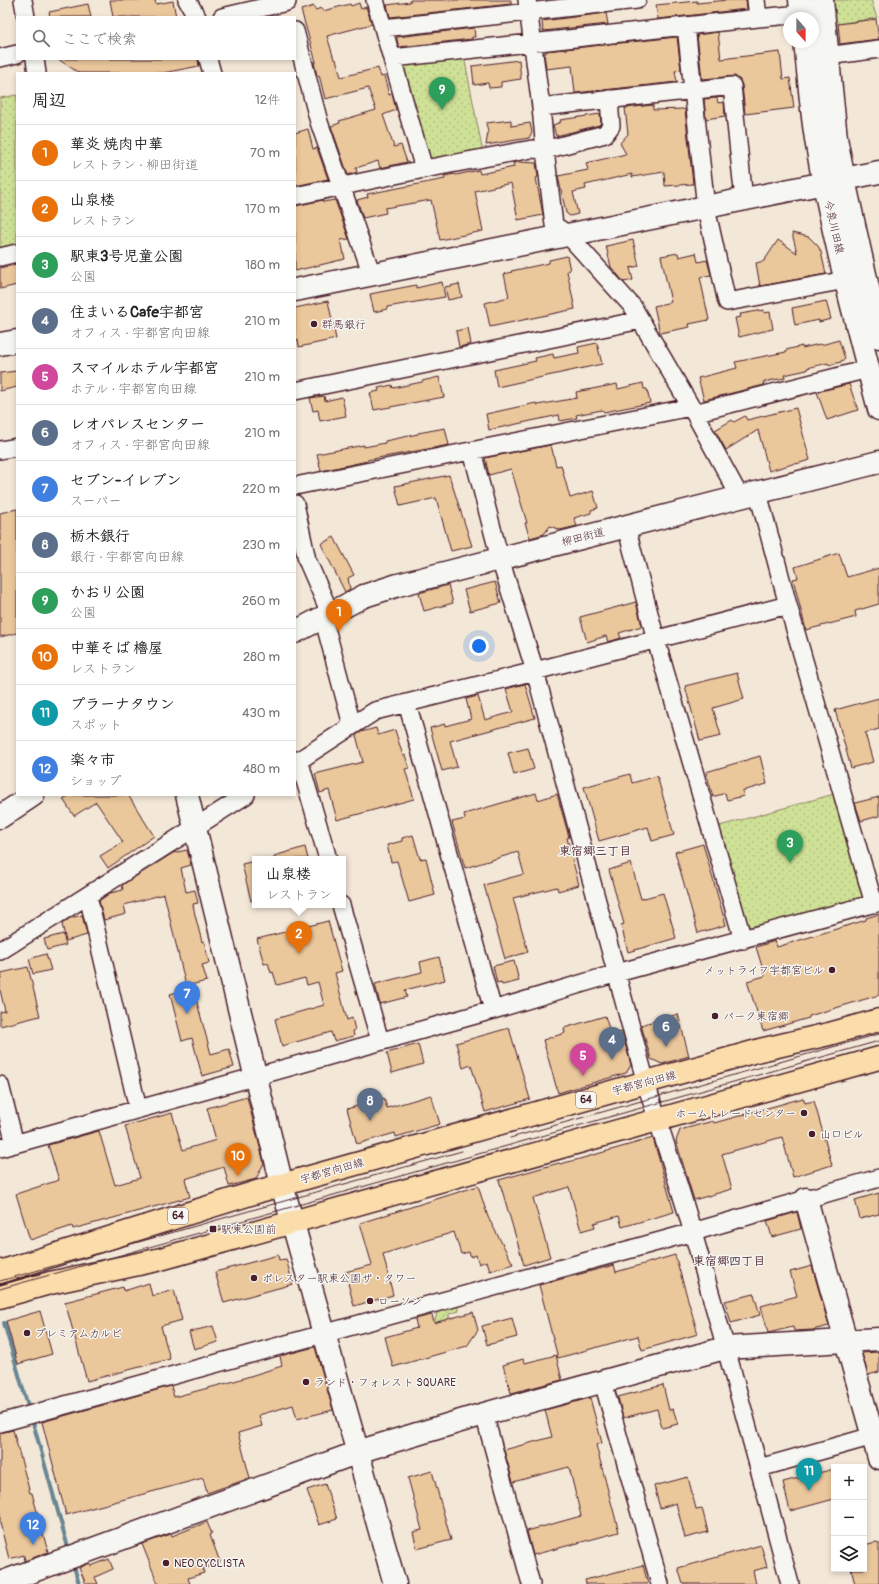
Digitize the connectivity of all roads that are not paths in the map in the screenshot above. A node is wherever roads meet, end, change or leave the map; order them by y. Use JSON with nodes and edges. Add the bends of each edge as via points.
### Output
{"nodes":[{"id":1,"x":22,"y":0,"type":"edge"},
{"id":2,"x":187,"y":0,"type":"edge"},
{"id":3,"x":375,"y":0,"type":"edge"},
{"id":4,"x":637,"y":0,"type":"edge"},
{"id":5,"x":756,"y":0,"type":"edge"},
{"id":6,"x":822,"y":0,"type":"edge"},
{"id":7,"x":290,"y":5,"type":"edge"},
{"id":8,"x":528,"y":6,"type":"edge"},
{"id":9,"x":801,"y":11,"type":"edge"},
{"id":10,"x":26,"y":16,"type":"edge"},
{"id":11,"x":196,"y":16,"type":"edge"},
{"id":12,"x":228,"y":16,"type":"edge"},
{"id":13,"x":758,"y":18,"type":"junction"},
{"id":14,"x":686,"y":26,"type":"junction"},
{"id":15,"x":383,"y":28,"type":"junction"},
{"id":16,"x":296,"y":35,"type":"edge"},
{"id":17,"x":532,"y":42,"type":"junction"},
{"id":18,"x":806,"y":48,"type":"edge"},
{"id":19,"x":879,"y":49,"type":"edge"},
{"id":20,"x":16,"y":54,"type":"edge"},
{"id":21,"x":827,"y":56,"type":"junction"},
{"id":22,"x":0,"y":58,"type":"edge"},
{"id":23,"x":393,"y":58,"type":"junction"},
{"id":24,"x":35,"y":60,"type":"edge"},
{"id":25,"x":208,"y":60,"type":"edge"},
{"id":26,"x":37,"y":72,"type":"edge"},
{"id":27,"x":212,"y":72,"type":"edge"},
{"id":28,"x":693,"y":91,"type":"junction"},
{"id":29,"x":609,"y":99,"type":"junction"},
{"id":30,"x":541,"y":107,"type":"junction"},
{"id":31,"x":545,"y":150,"type":"junction"},
{"id":32,"x":424,"y":169,"type":"junction"},
{"id":33,"x":879,"y":172,"type":"edge"},
{"id":34,"x":834,"y":182,"type":"junction"},
{"id":35,"x":342,"y":186,"type":"junction"},
{"id":36,"x":296,"y":196,"type":"edge"},
{"id":37,"x":744,"y":200,"type":"junction"},
{"id":38,"x":706,"y":208,"type":"junction"},
{"id":39,"x":568,"y":236,"type":"junction"},
{"id":40,"x":16,"y":253,"type":"edge"},
{"id":41,"x":0,"y":257,"type":"edge"},
{"id":42,"x":372,"y":275,"type":"junction"},
{"id":43,"x":846,"y":280,"type":"junction"},
{"id":44,"x":296,"y":290,"type":"edge"},
{"id":45,"x":641,"y":320,"type":"junction"},
{"id":46,"x":879,"y":337,"type":"edge"},
{"id":47,"x":16,"y":341,"type":"edge"},
{"id":48,"x":0,"y":344,"type":"edge"},
{"id":49,"x":868,"y":369,"type":"junction"},
{"id":50,"x":296,"y":391,"type":"edge"},
{"id":51,"x":879,"y":409,"type":"edge"},
{"id":52,"x":692,"y":410,"type":"junction"},
{"id":53,"x":16,"y":447,"type":"edge"},
{"id":54,"x":0,"y":450,"type":"edge"},
{"id":55,"x":472,"y":451,"type":"junction"},
{"id":56,"x":879,"y":462,"type":"edge"},
{"id":57,"x":296,"y":486,"type":"edge"},
{"id":58,"x":749,"y":495,"type":"junction"},
{"id":59,"x":296,"y":509,"type":"edge"},
{"id":60,"x":626,"y":526,"type":"junction"},
{"id":61,"x":500,"y":559,"type":"junction"},
{"id":62,"x":788,"y":605,"type":"junction"},
{"id":63,"x":327,"y":615,"type":"junction"},
{"id":64,"x":296,"y":631,"type":"edge"},
{"id":65,"x":656,"y":640,"type":"junction"},
{"id":66,"x":535,"y":671,"type":"junction"},
{"id":67,"x":407,"y":703,"type":"junction"},
{"id":68,"x":352,"y":725,"type":"junction"},
{"id":69,"x":297,"y":762,"type":"edge"},
{"id":70,"x":32,"y":796,"type":"edge"},
{"id":71,"x":187,"y":796,"type":"edge"},
{"id":72,"x":201,"y":796,"type":"edge"},
{"id":73,"x":244,"y":796,"type":"edge"},
{"id":74,"x":0,"y":817,"type":"edge"},
{"id":75,"x":201,"y":825,"type":"junction"},
{"id":76,"x":327,"y":856,"type":"edge"},
{"id":77,"x":88,"y":896,"type":"junction"},
{"id":78,"x":876,"y":903,"type":"edge"},
{"id":79,"x":342,"y":908,"type":"edge"},
{"id":80,"x":743,"y":940,"type":"junction"},
{"id":81,"x":0,"y":951,"type":"edge"},
{"id":82,"x":617,"y":973,"type":"junction"},
{"id":83,"x":493,"y":1010,"type":"junction"},
{"id":84,"x":879,"y":1020,"type":"edge"},
{"id":85,"x":380,"y":1041,"type":"junction"},
{"id":86,"x":879,"y":1058,"type":"edge"},
{"id":87,"x":260,"y":1075,"type":"junction"},
{"id":88,"x":646,"y":1083,"type":"junction"},
{"id":89,"x":0,"y":1085,"type":"edge"},
{"id":90,"x":138,"y":1109,"type":"junction"},
{"id":91,"x":658,"y":1121,"type":"junction"},
{"id":92,"x":7,"y":1146,"type":"edge"},
{"id":93,"x":879,"y":1178,"type":"edge"},
{"id":94,"x":288,"y":1183,"type":"junction"},
{"id":95,"x":806,"y":1199,"type":"junction"},
{"id":96,"x":298,"y":1221,"type":"junction"},
{"id":97,"x":693,"y":1232,"type":"junction"},
{"id":98,"x":75,"y":1248,"type":"junction"},
{"id":99,"x":157,"y":1260,"type":"junction"},
{"id":100,"x":0,"y":1262,"type":"edge"},
{"id":101,"x":0,"y":1272,"type":"edge"},
{"id":102,"x":0,"y":1297,"type":"edge"},
{"id":103,"x":0,"y":1308,"type":"edge"},
{"id":104,"x":329,"y":1331,"type":"junction"},
{"id":105,"x":879,"y":1339,"type":"edge"},
{"id":106,"x":846,"y":1341,"type":"junction"},
{"id":107,"x":725,"y":1348,"type":"junction"},
{"id":108,"x":603,"y":1382,"type":"junction"},
{"id":109,"x":484,"y":1414,"type":"junction"},
{"id":110,"x":0,"y":1423,"type":"edge"},
{"id":111,"x":872,"y":1436,"type":"junction"},
{"id":112,"x":362,"y":1451,"type":"junction"},
{"id":113,"x":879,"y":1458,"type":"edge"},
{"id":114,"x":759,"y":1468,"type":"junction"},
{"id":115,"x":396,"y":1582,"type":"edge"},
{"id":116,"x":0,"y":1583,"type":"edge"},
{"id":117,"x":531,"y":1584,"type":"edge"},
{"id":118,"x":660,"y":1584,"type":"edge"},
{"id":119,"x":790,"y":1584,"type":"edge"}],
"edges":[{"from":1,"to":10,"type":"street"},
{"from":2,"to":11,"type":"street"},
{"from":3,"to":15,"type":"street"},
{"from":4,"to":8,"type":"street"},
{"from":5,"to":13,"type":"street"},
{"from":6,"to":21,"type":"street","name":"今泉川田線"},
{"from":7,"to":12,"type":"street"},
{"from":8,"to":15,"type":"street"},
{"from":8,"to":17,"type":"street"},
{"from":9,"to":13,"type":"street"},
{"from":13,"to":14,"type":"street"},
{"from":14,"to":17,"type":"street"},
{"from":14,"to":28,"type":"street"},
{"from":15,"to":23,"type":"street"},
{"from":16,"to":35,"type":"street","via":[[319,122]]},
{"from":17,"to":23,"type":"street"},
{"from":17,"to":30,"type":"street"},
{"from":18,"to":34,"type":"street","name":"今泉川田線","via":[[817,143]]},
{"from":19,"to":21,"type":"street"},
{"from":20,"to":22,"type":"street"},
{"from":21,"to":34,"type":"street","name":"今泉川田線","via":[[836,138]]},
{"from":23,"to":32,"type":"street"},
{"from":24,"to":26,"type":"street"},
{"from":25,"to":27,"type":"street"},
{"from":28,"to":29,"type":"street"},
{"from":28,"to":37,"type":"street","via":[[732,86]]},
{"from":28,"to":38,"type":"street"},
{"from":29,"to":30,"type":"street"},
{"from":29,"to":31,"type":"street","via":[[611,126],[605,134]]},
{"from":30,"to":31,"type":"street"},
{"from":31,"to":32,"type":"street","via":[[532,149]]},
{"from":31,"to":39,"type":"street","via":[[554,225]]},
{"from":32,"to":35,"type":"street"},
{"from":33,"to":34,"type":"street"},
{"from":34,"to":37,"type":"street"},
{"from":34,"to":43,"type":"street","name":"今泉川田線"},
{"from":34,"to":46,"type":"street","name":"今泉川田線"},
{"from":35,"to":36,"type":"street"},
{"from":35,"to":42,"type":"street"},
{"from":37,"to":38,"type":"street"},
{"from":38,"to":39,"type":"street"},
{"from":38,"to":43,"type":"street","via":[[727,302]]},
{"from":39,"to":42,"type":"street"},
{"from":39,"to":45,"type":"street","via":[[633,306]]},
{"from":40,"to":41,"type":"street"},
{"from":42,"to":44,"type":"street"},
{"from":43,"to":49,"type":"street","name":"今泉川田線"},
{"from":45,"to":50,"type":"street"},
{"from":45,"to":52,"type":"street"},
{"from":47,"to":48,"type":"street"},
{"from":49,"to":51,"type":"street","name":"今泉川田線"},
{"from":49,"to":52,"type":"street"},
{"from":52,"to":55,"type":"street"},
{"from":52,"to":58,"type":"street"},
{"from":53,"to":54,"type":"street"},
{"from":55,"to":57,"type":"street"},
{"from":55,"to":61,"type":"street"},
{"from":56,"to":58,"type":"street","name":"柳田街道"},
{"from":58,"to":60,"type":"street","name":"柳田街道"},
{"from":58,"to":62,"type":"street"},
{"from":59,"to":63,"type":"street","via":[[307,560]]},
{"from":60,"to":61,"type":"street","name":"柳田街道"},
{"from":60,"to":65,"type":"street"},
{"from":61,"to":63,"type":"street","name":"柳田街道","via":[[370,594]]},
{"from":61,"to":66,"type":"street"},
{"from":62,"to":65,"type":"street"},
{"from":62,"to":78,"type":"street"},
{"from":63,"to":64,"type":"street","name":"柳田街道"},
{"from":63,"to":68,"type":"street"},
{"from":65,"to":66,"type":"street"},
{"from":65,"to":80,"type":"street"},
{"from":66,"to":67,"type":"street"},
{"from":66,"to":82,"type":"street"},
{"from":67,"to":68,"type":"street","via":[[375,711]]},
{"from":67,"to":83,"type":"street"},
{"from":68,"to":69,"type":"street"},
{"from":69,"to":76,"type":"street"},
{"from":70,"to":74,"type":"street"},
{"from":71,"to":75,"type":"street"},
{"from":72,"to":75,"type":"street"},
{"from":73,"to":75,"type":"street"},
{"from":75,"to":77,"type":"street"},
{"from":75,"to":87,"type":"street"},
{"from":77,"to":81,"type":"street"},
{"from":77,"to":90,"type":"street"},
{"from":78,"to":80,"type":"street"},
{"from":79,"to":85,"type":"street"},
{"from":80,"to":82,"type":"street"},
{"from":82,"to":83,"type":"street"},
{"from":82,"to":88,"type":"street"},
{"from":83,"to":85,"type":"street"},
{"from":84,"to":88,"type":"main road","name":"宇都宮向田線","number":"64","via":[[760,1050]]},
{"from":85,"to":87,"type":"street"},
{"from":86,"to":91,"type":"main road"},
{"from":87,"to":90,"type":"street"},
{"from":87,"to":94,"type":"street"},
{"from":88,"to":91,"type":"street"},
{"from":88,"to":94,"type":"main road","name":"宇都宮向田線","number":"64"},
{"from":89,"to":92,"type":"street"},
{"from":90,"to":92,"type":"street"},
{"from":91,"to":96,"type":"main road"},
{"from":91,"to":97,"type":"street"},
{"from":93,"to":95,"type":"street"},
{"from":94,"to":96,"type":"street"},
{"from":94,"to":98,"type":"main road","name":"宇都宮向田線","number":"64"},
{"from":95,"to":97,"type":"street"},
{"from":95,"to":106,"type":"street"},
{"from":96,"to":99,"type":"main road"},
{"from":96,"to":104,"type":"street","via":[[311,1249]]},
{"from":97,"to":104,"type":"street"},
{"from":97,"to":107,"type":"street"},
{"from":98,"to":100,"type":"main road","via":[[61,1246]]},
{"from":98,"to":101,"type":"main road","name":"宇都宮向田線","number":"64"},
{"from":99,"to":102,"type":"main road","via":[[50,1283]]},
{"from":99,"to":103,"type":"main road"},
{"from":104,"to":110,"type":"street"},
{"from":104,"to":112,"type":"street"},
{"from":105,"to":106,"type":"street"},
{"from":106,"to":107,"type":"street"},
{"from":106,"to":111,"type":"street"},
{"from":107,"to":108,"type":"street"},
{"from":107,"to":114,"type":"street"},
{"from":108,"to":109,"type":"street"},
{"from":108,"to":118,"type":"street"},
{"from":109,"to":112,"type":"street"},
{"from":109,"to":117,"type":"street"},
{"from":111,"to":113,"type":"street"},
{"from":111,"to":114,"type":"street"},
{"from":112,"to":115,"type":"street"},
{"from":112,"to":116,"type":"street"},
{"from":114,"to":119,"type":"street"}]}
